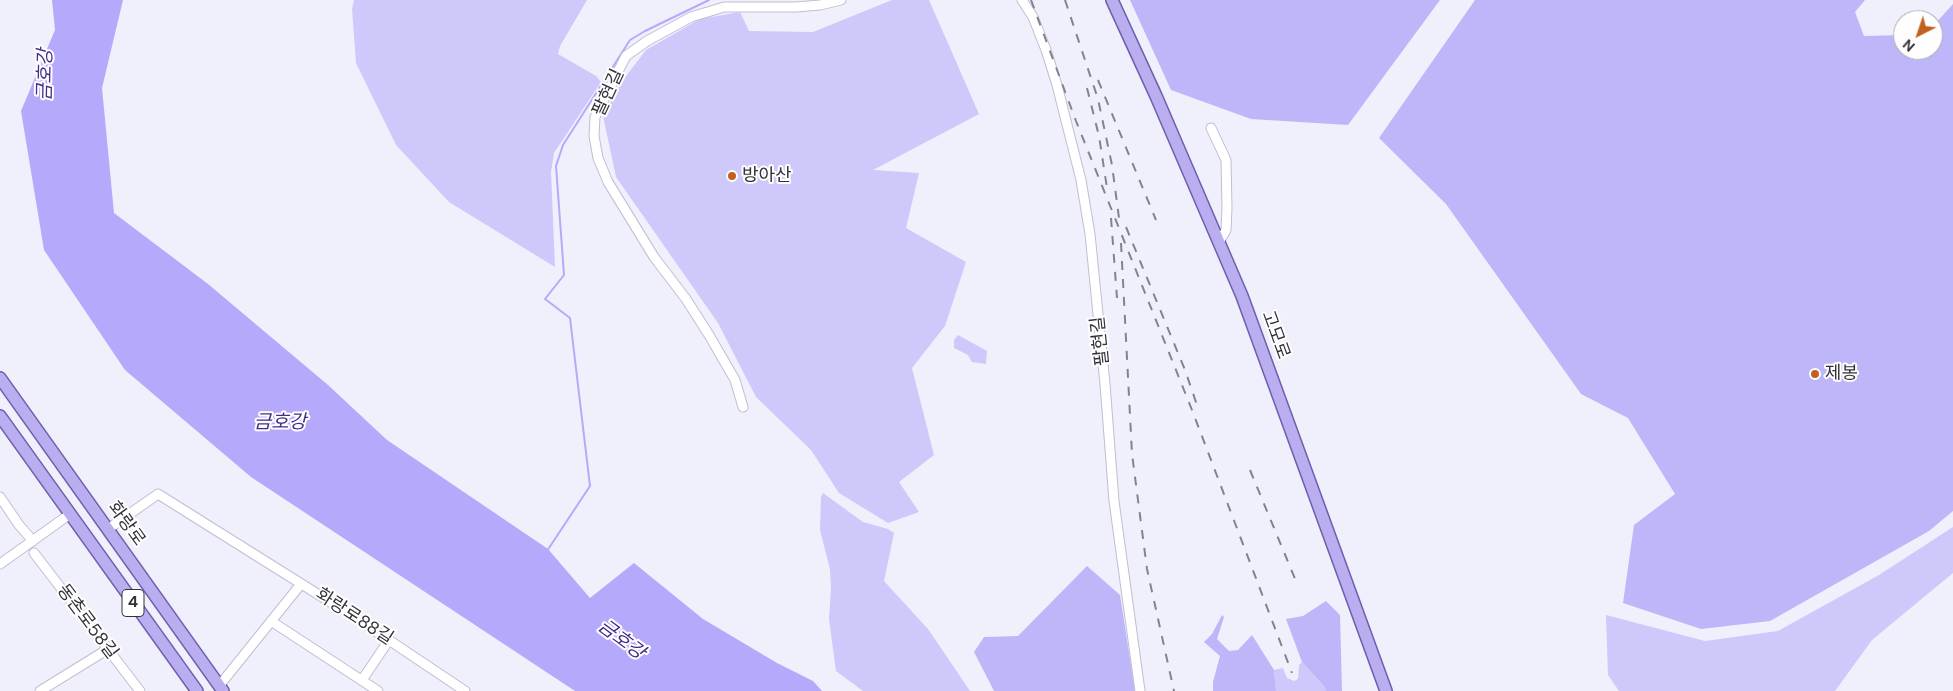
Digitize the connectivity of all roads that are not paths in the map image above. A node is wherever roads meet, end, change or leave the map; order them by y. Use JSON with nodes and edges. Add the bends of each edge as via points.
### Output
{"nodes":[{"id":1,"x":841,"y":0,"type":"edge"},
{"id":2,"x":1022,"y":0,"type":"edge"},
{"id":3,"x":1112,"y":0,"type":"edge"},
{"id":4,"x":1211,"y":128,"type":"dead end"},
{"id":5,"x":1219,"y":242,"type":"junction"},
{"id":6,"x":0,"y":378,"type":"edge"},
{"id":7,"x":743,"y":407,"type":"dead end"},
{"id":8,"x":0,"y":416,"type":"edge"},
{"id":9,"x":0,"y":497,"type":"edge"},
{"id":10,"x":70,"y":514,"type":"junction"},
{"id":11,"x":108,"y":529,"type":"junction"},
{"id":12,"x":32,"y":541,"type":"junction"},
{"id":13,"x":34,"y":553,"type":"dead end"},
{"id":14,"x":0,"y":564,"type":"edge"},
{"id":15,"x":301,"y":584,"type":"junction"},
{"id":16,"x":272,"y":621,"type":"junction"},
{"id":17,"x":389,"y":640,"type":"junction"},
{"id":18,"x":108,"y":649,"type":"junction"},
{"id":19,"x":362,"y":680,"type":"junction"},
{"id":20,"x":221,"y":688,"type":"edge"},
{"id":21,"x":40,"y":691,"type":"edge"},
{"id":22,"x":140,"y":691,"type":"edge"},
{"id":23,"x":197,"y":691,"type":"edge"},
{"id":24,"x":378,"y":691,"type":"edge"},
{"id":25,"x":465,"y":691,"type":"edge"},
{"id":26,"x":1140,"y":691,"type":"edge"},
{"id":27,"x":1386,"y":691,"type":"edge"}],
"edges":[{"from":1,"to":7,"type":"street","name":"팔현길","via":[[796,7],[724,7],[691,17],[626,56],[595,117],[598,158],[608,182],[654,257],[709,335],[735,380]]},
{"from":2,"to":26,"type":"street","name":"팔현길","via":[[1036,23],[1046,50],[1081,180],[1091,244],[1114,501]]},
{"from":3,"to":5,"type":"main road","name":"고모로"},
{"from":4,"to":5,"type":"street","via":[[1226,160],[1228,208],[1226,230]]},
{"from":5,"to":27,"type":"main road","name":"고모로","via":[[1242,296]]},
{"from":6,"to":11,"type":"main road","name":"화랑로"},
{"from":8,"to":10,"type":"main road","number":"4"},
{"from":9,"to":12,"type":"street"},
{"from":10,"to":12,"type":"street"},
{"from":10,"to":23,"type":"main road","number":"4"},
{"from":11,"to":15,"type":"street","via":[[158,494]]},
{"from":11,"to":20,"type":"main road","name":"화랑로"},
{"from":12,"to":14,"type":"street"},
{"from":13,"to":18,"type":"street","name":"동촌로58길"},
{"from":15,"to":16,"type":"street","name":"화랑로88길"},
{"from":15,"to":17,"type":"street","name":"화랑로88길"},
{"from":16,"to":19,"type":"street"},
{"from":16,"to":20,"type":"street","name":"화랑로88길"},
{"from":17,"to":19,"type":"street"},
{"from":17,"to":25,"type":"street","name":"화랑로88길"},
{"from":18,"to":21,"type":"street"},
{"from":18,"to":22,"type":"street","name":"동촌로58길"},
{"from":19,"to":24,"type":"street"}]}
